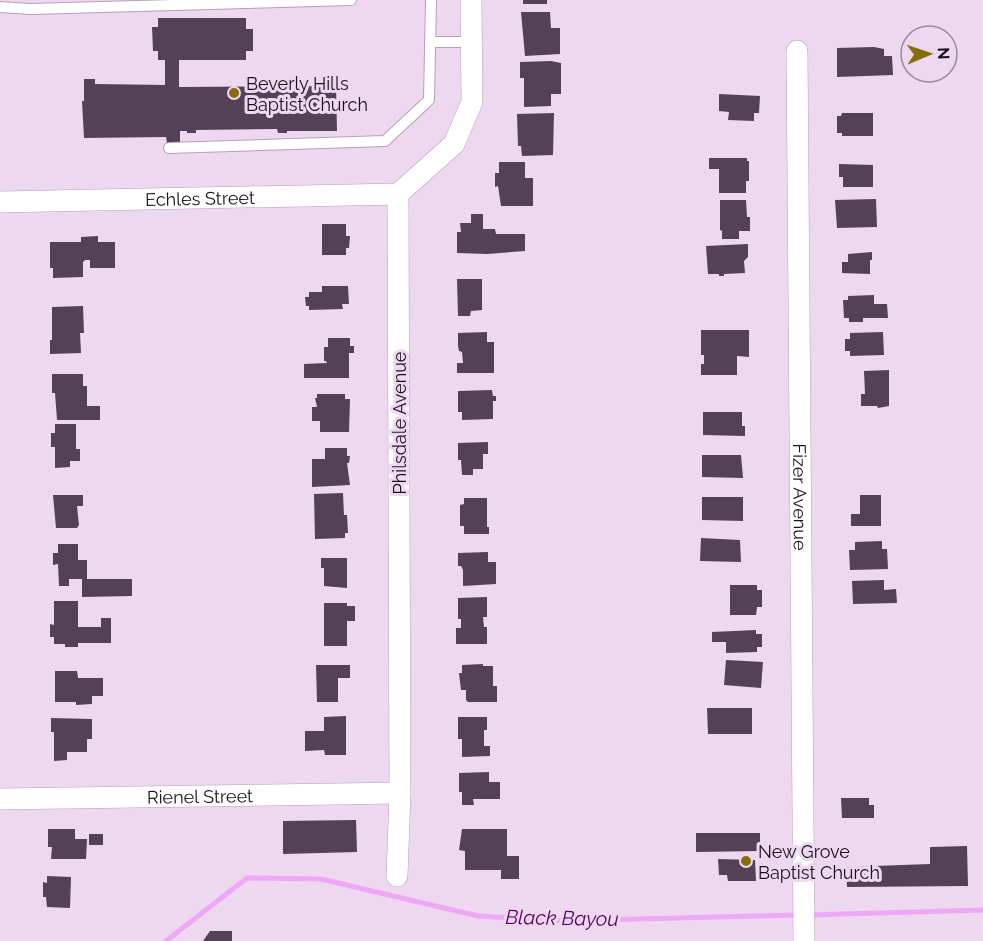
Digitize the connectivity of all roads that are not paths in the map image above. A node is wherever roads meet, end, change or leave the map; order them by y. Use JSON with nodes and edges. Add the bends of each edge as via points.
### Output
{"nodes":[{"id":1,"x":351,"y":0,"type":"edge"},
{"id":2,"x":431,"y":0,"type":"edge"},
{"id":3,"x":471,"y":0,"type":"edge"},
{"id":4,"x":0,"y":7,"type":"edge"},
{"id":5,"x":430,"y":42,"type":"junction"},
{"id":6,"x":471,"y":42,"type":"junction"},
{"id":7,"x":797,"y":51,"type":"dead end"},
{"id":8,"x":169,"y":148,"type":"dead end"},
{"id":9,"x":398,"y":194,"type":"junction"},
{"id":10,"x":0,"y":202,"type":"edge"},
{"id":11,"x":400,"y":794,"type":"junction"},
{"id":12,"x":0,"y":800,"type":"edge"},
{"id":13,"x":397,"y":876,"type":"dead end"},
{"id":14,"x":803,"y":924,"type":"edge"}],
"edges":[{"from":1,"to":4,"type":"lane"},
{"from":2,"to":5,"type":"lane"},
{"from":3,"to":6,"type":"street"},
{"from":5,"to":6,"type":"lane"},
{"from":5,"to":8,"type":"lane","via":[[429,100],[385,141]]},
{"from":6,"to":9,"type":"street","via":[[472,102],[454,144]]},
{"from":7,"to":14,"type":"street","name":"Fizer Avenue"},
{"from":9,"to":10,"type":"street","name":"Echles Street"},
{"from":9,"to":11,"type":"street","name":"Philsdale Avenue"},
{"from":11,"to":12,"type":"street","name":"Rienel Street"},
{"from":11,"to":13,"type":"street","name":"Philsdale Avenue"}]}
